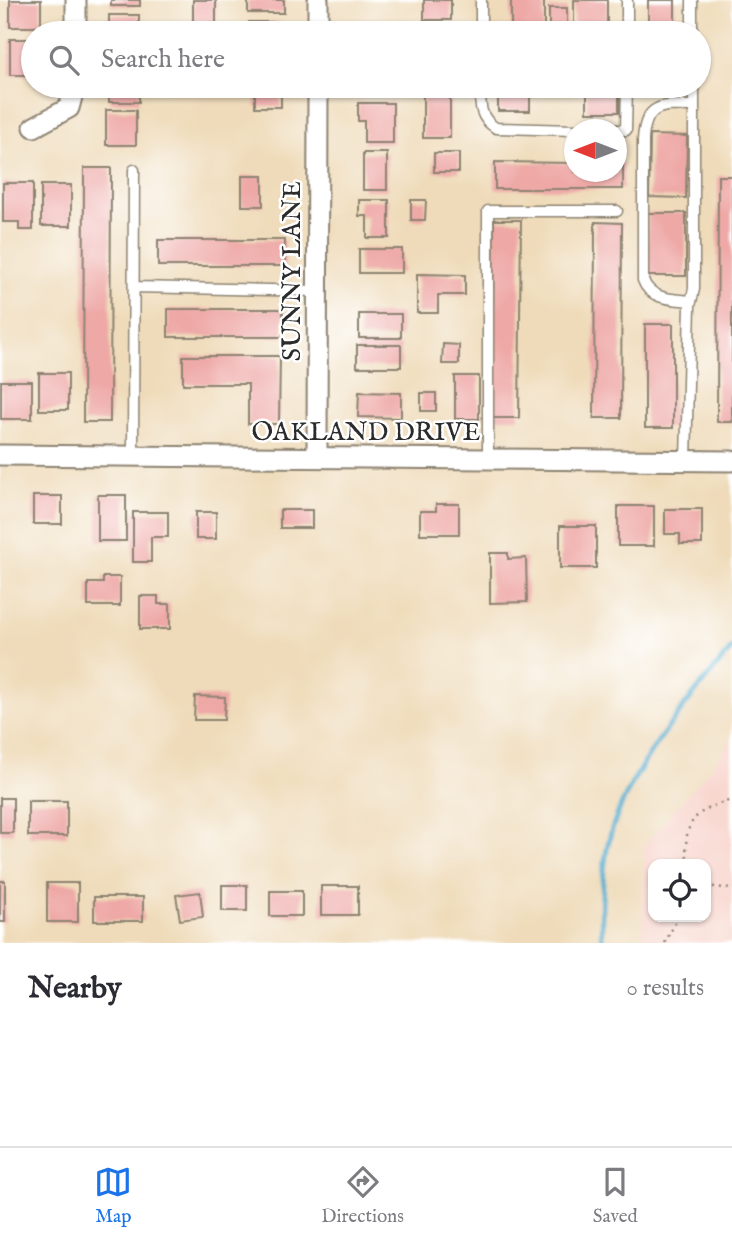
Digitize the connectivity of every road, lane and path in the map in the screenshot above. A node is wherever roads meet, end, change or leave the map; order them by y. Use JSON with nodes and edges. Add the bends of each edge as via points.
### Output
{"nodes":[{"id":1,"x":76,"y":0,"type":"edge"},
{"id":2,"x":318,"y":0,"type":"edge"},
{"id":3,"x":481,"y":0,"type":"edge"},
{"id":4,"x":627,"y":0,"type":"edge"},
{"id":5,"x":692,"y":0,"type":"edge"},
{"id":6,"x":76,"y":21,"type":"edge"},
{"id":7,"x":318,"y":21,"type":"edge"},
{"id":8,"x":481,"y":21,"type":"edge"},
{"id":9,"x":627,"y":21,"type":"edge"},
{"id":10,"x":692,"y":21,"type":"edge"},
{"id":11,"x":72,"y":98,"type":"edge"},
{"id":12,"x":318,"y":98,"type":"edge"},
{"id":13,"x":480,"y":98,"type":"edge"},
{"id":14,"x":627,"y":98,"type":"edge"},
{"id":15,"x":694,"y":98,"type":"edge"},
{"id":16,"x":694,"y":106,"type":"junction"},
{"id":17,"x":626,"y":119,"type":"edge"},
{"id":18,"x":34,"y":127,"type":"dead end"},
{"id":19,"x":564,"y":130,"type":"edge"},
{"id":20,"x":134,"y":170,"type":"dead end"},
{"id":21,"x":617,"y":211,"type":"dead end"},
{"id":22,"x":134,"y":288,"type":"junction"},
{"id":23,"x":317,"y":291,"type":"junction"},
{"id":24,"x":691,"y":301,"type":"junction"},
{"id":25,"x":0,"y":454,"type":"edge"},
{"id":26,"x":133,"y":455,"type":"junction"},
{"id":27,"x":317,"y":457,"type":"junction"},
{"id":28,"x":488,"y":458,"type":"junction"},
{"id":29,"x":686,"y":460,"type":"junction"},
{"id":30,"x":732,"y":461,"type":"edge"},
{"id":31,"x":732,"y":800,"type":"edge"},
{"id":32,"x":687,"y":859,"type":"edge"},
{"id":33,"x":711,"y":887,"type":"edge"},
{"id":34,"x":732,"y":889,"type":"edge"},
{"id":35,"x":676,"y":922,"type":"edge"},
{"id":36,"x":665,"y":943,"type":"edge"}],
"edges":[{"from":1,"to":6,"type":"street"},
{"from":2,"to":7,"type":"street"},
{"from":3,"to":8,"type":"lane"},
{"from":4,"to":9,"type":"lane"},
{"from":5,"to":10,"type":"lane"},
{"from":11,"to":18,"type":"street","via":[[69,108]]},
{"from":12,"to":23,"type":"street","name":"SUNNY LANE"},
{"from":13,"to":19,"type":"lane","via":[[483,117],[496,128]]},
{"from":14,"to":17,"type":"lane"},
{"from":15,"to":16,"type":"lane"},
{"from":16,"to":24,"type":"lane"},
{"from":16,"to":24,"type":"lane","via":[[658,107],[648,115],[643,140],[645,287],[664,298]]},
{"from":20,"to":22,"type":"lane"},
{"from":21,"to":28,"type":"lane","via":[[488,211]]},
{"from":22,"to":23,"type":"lane"},
{"from":22,"to":26,"type":"lane"},
{"from":23,"to":27,"type":"street","name":"SUNNY LANE"},
{"from":24,"to":29,"type":"lane"},
{"from":25,"to":26,"type":"street","name":"OAKLAND DRIVE"},
{"from":26,"to":27,"type":"street","name":"OAKLAND DRIVE"},
{"from":27,"to":28,"type":"street","name":"OAKLAND DRIVE"},
{"from":28,"to":29,"type":"street","name":"OAKLAND DRIVE"},
{"from":29,"to":30,"type":"street","name":"OAKLAND DRIVE"},
{"from":31,"to":32,"type":"path","via":[[706,808],[692,821]]},
{"from":33,"to":34,"type":"path"},
{"from":35,"to":36,"type":"path"}]}
